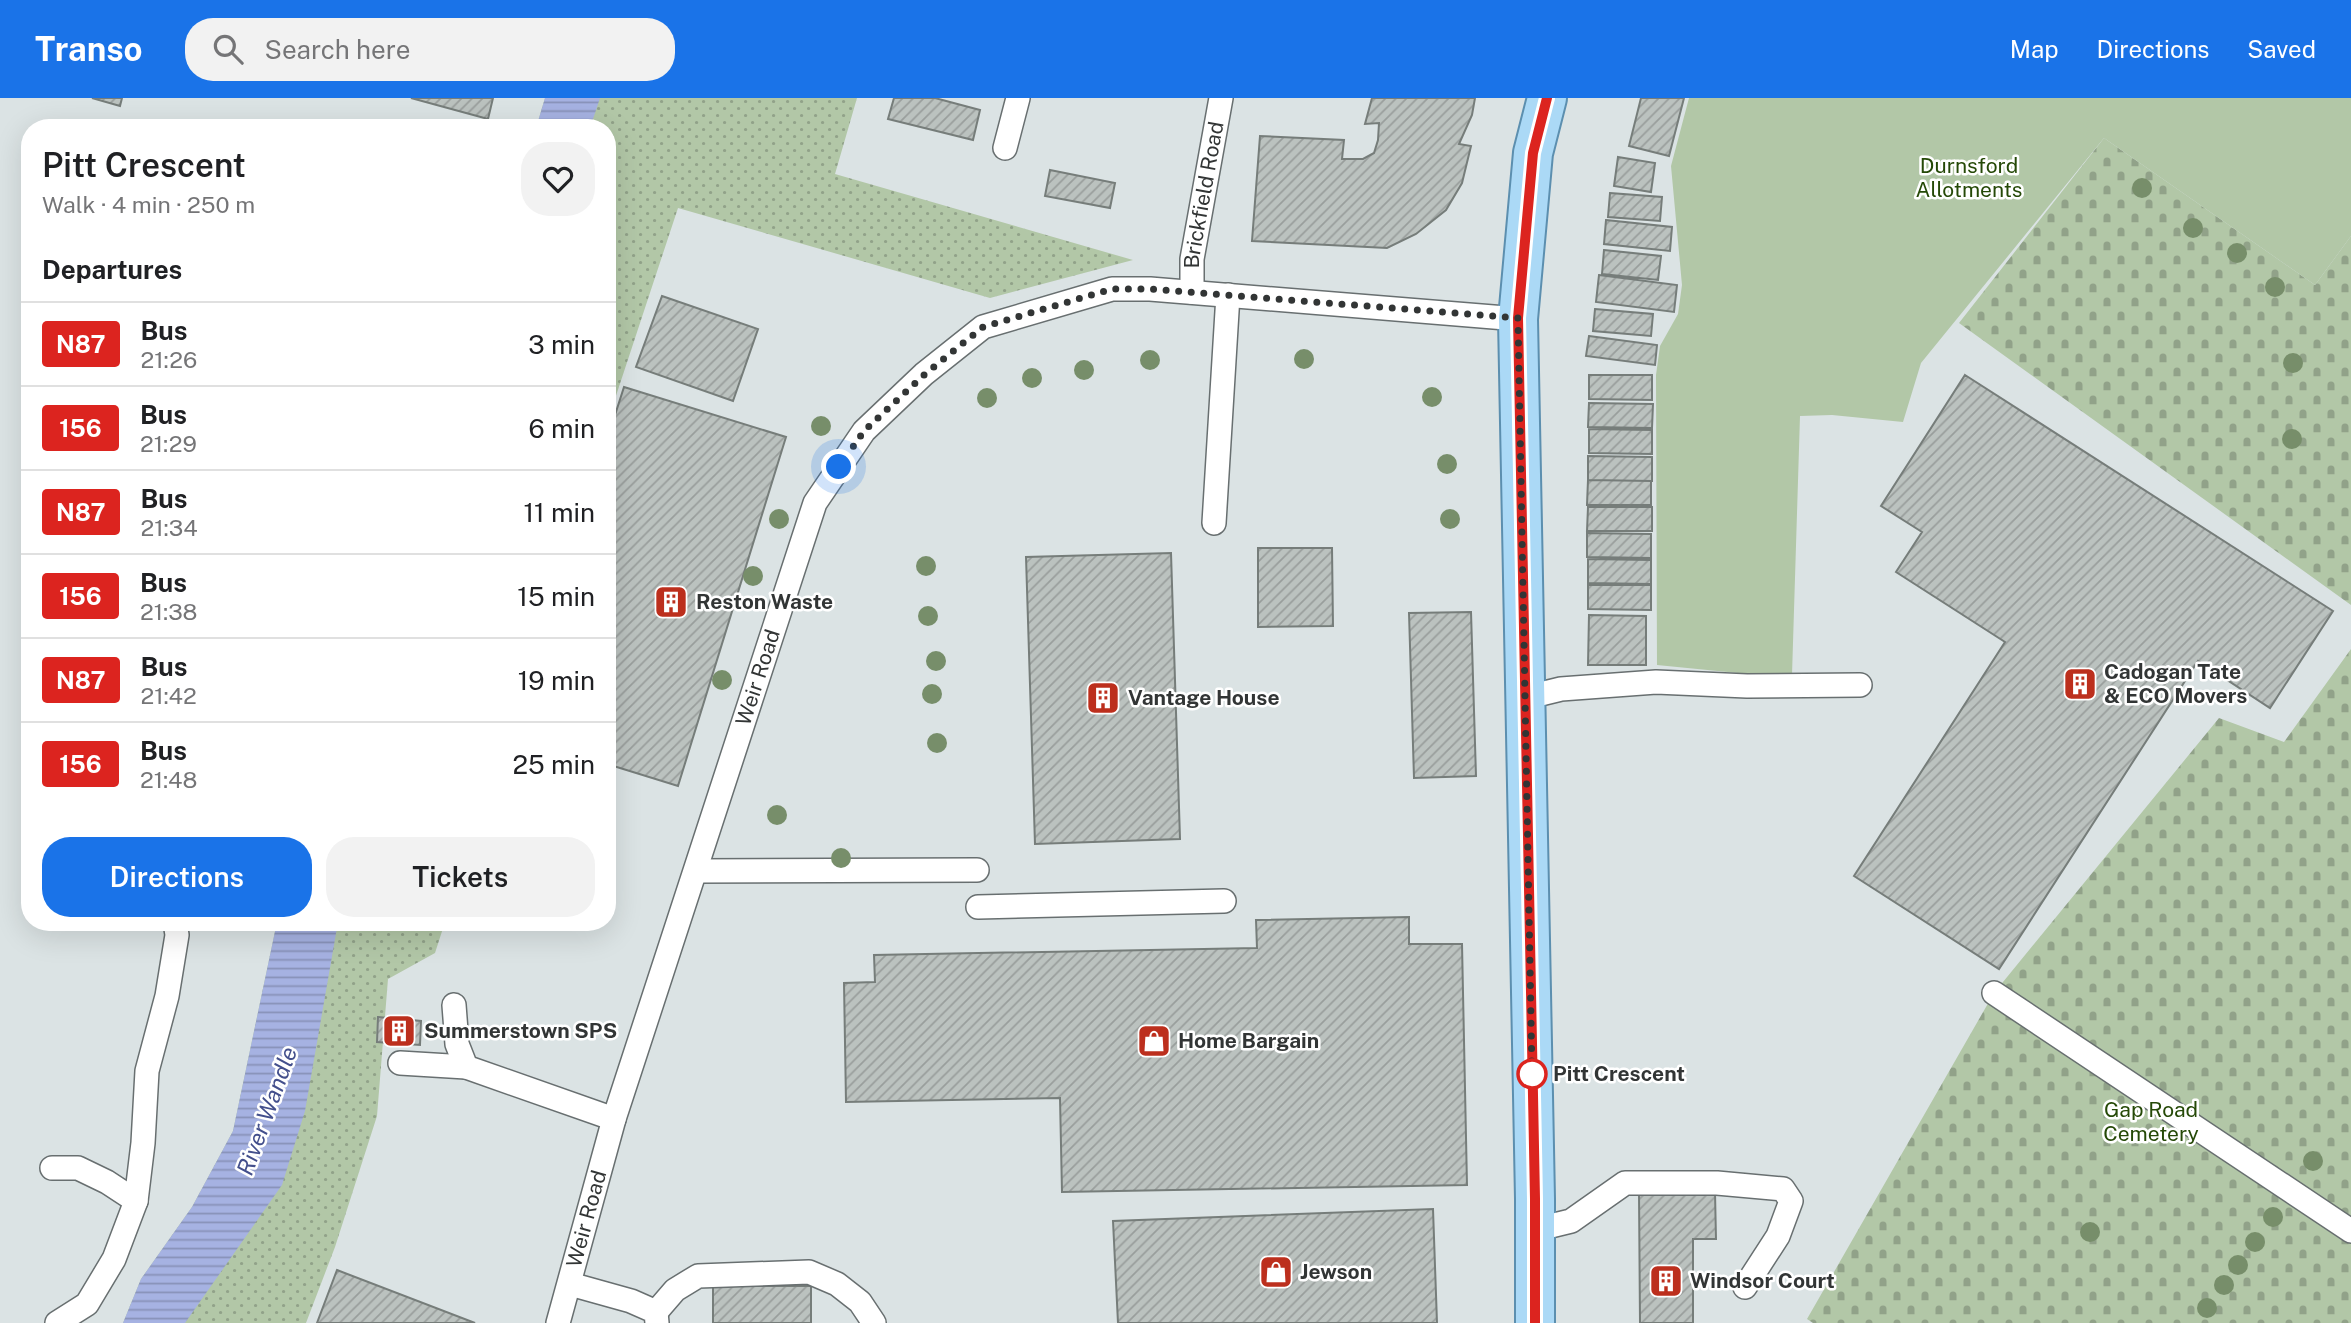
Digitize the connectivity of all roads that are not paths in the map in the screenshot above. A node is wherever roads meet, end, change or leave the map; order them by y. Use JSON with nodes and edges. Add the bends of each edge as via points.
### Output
{"nodes":[{"id":1,"x":1018,"y":98,"type":"edge"},
{"id":2,"x":1221,"y":98,"type":"edge"},
{"id":3,"x":1547,"y":98,"type":"edge"},
{"id":4,"x":1005,"y":148,"type":"dead end"},
{"id":5,"x":1192,"y":292,"type":"junction"},
{"id":6,"x":1228,"y":295,"type":"junction"},
{"id":7,"x":1518,"y":318,"type":"junction"},
{"id":8,"x":1214,"y":523,"type":"dead end"},
{"id":9,"x":1860,"y":685,"type":"dead end"},
{"id":10,"x":1524,"y":698,"type":"junction"},
{"id":11,"x":977,"y":870,"type":"dead end"},
{"id":12,"x":696,"y":871,"type":"junction"},
{"id":13,"x":1224,"y":901,"type":"dead end"},
{"id":14,"x":978,"y":907,"type":"dead end"},
{"id":15,"x":176,"y":931,"type":"edge"},
{"id":16,"x":1994,"y":993,"type":"dead end"},
{"id":17,"x":454,"y":1005,"type":"dead end"},
{"id":18,"x":400,"y":1063,"type":"dead end"},
{"id":19,"x":466,"y":1067,"type":"junction"},
{"id":20,"x":614,"y":1119,"type":"junction"},
{"id":21,"x":52,"y":1168,"type":"dead end"},
{"id":22,"x":135,"y":1201,"type":"junction"},
{"id":23,"x":1534,"y":1230,"type":"junction"},
{"id":24,"x":2351,"y":1231,"type":"edge"},
{"id":25,"x":570,"y":1284,"type":"junction"},
{"id":26,"x":1745,"y":1287,"type":"dead end"},
{"id":27,"x":656,"y":1318,"type":"edge"},
{"id":28,"x":57,"y":1323,"type":"edge"},
{"id":29,"x":558,"y":1323,"type":"edge"},
{"id":30,"x":874,"y":1323,"type":"edge"},
{"id":31,"x":1535,"y":1323,"type":"edge"}],
"edges":[{"from":1,"to":4,"type":"lane"},
{"from":2,"to":5,"type":"lane","name":"Brickfield Road","via":[[1192,258]]},
{"from":3,"to":7,"type":"main road","via":[[1533,153]]},
{"from":5,"to":6,"type":"lane","name":"Weir Road"},
{"from":5,"to":12,"type":"lane","name":"Weir Road","via":[[1112,289],[983,327],[864,431],[815,503]]},
{"from":6,"to":7,"type":"lane","name":"Weir Road"},
{"from":6,"to":8,"type":"lane"},
{"from":7,"to":10,"type":"main road"},
{"from":9,"to":10,"type":"lane","via":[[1656,682],[1561,689]]},
{"from":10,"to":23,"type":"main road"},
{"from":11,"to":12,"type":"lane"},
{"from":12,"to":20,"type":"lane","name":"Weir Road"},
{"from":13,"to":14,"type":"lane"},
{"from":15,"to":22,"type":"lane","via":[[167,996],[147,1070]]},
{"from":16,"to":24,"type":"lane"},
{"from":17,"to":19,"type":"lane","via":[[457,1044]]},
{"from":18,"to":19,"type":"lane"},
{"from":19,"to":20,"type":"lane"},
{"from":20,"to":25,"type":"lane","name":"Weir Road"},
{"from":21,"to":22,"type":"lane","via":[[78,1168]]},
{"from":22,"to":28,"type":"lane","via":[[114,1259],[87,1304]]},
{"from":23,"to":26,"type":"lane","via":[[1571,1221],[1625,1183],[1783,1189],[1791,1202],[1779,1236]]},
{"from":23,"to":31,"type":"main road"},
{"from":25,"to":27,"type":"lane","via":[[631,1301]]},
{"from":25,"to":29,"type":"lane","name":"Weir Road"},
{"from":27,"to":30,"type":"lane","via":[[675,1290],[698,1276],[808,1272],[837,1284],[860,1302]]}]}
